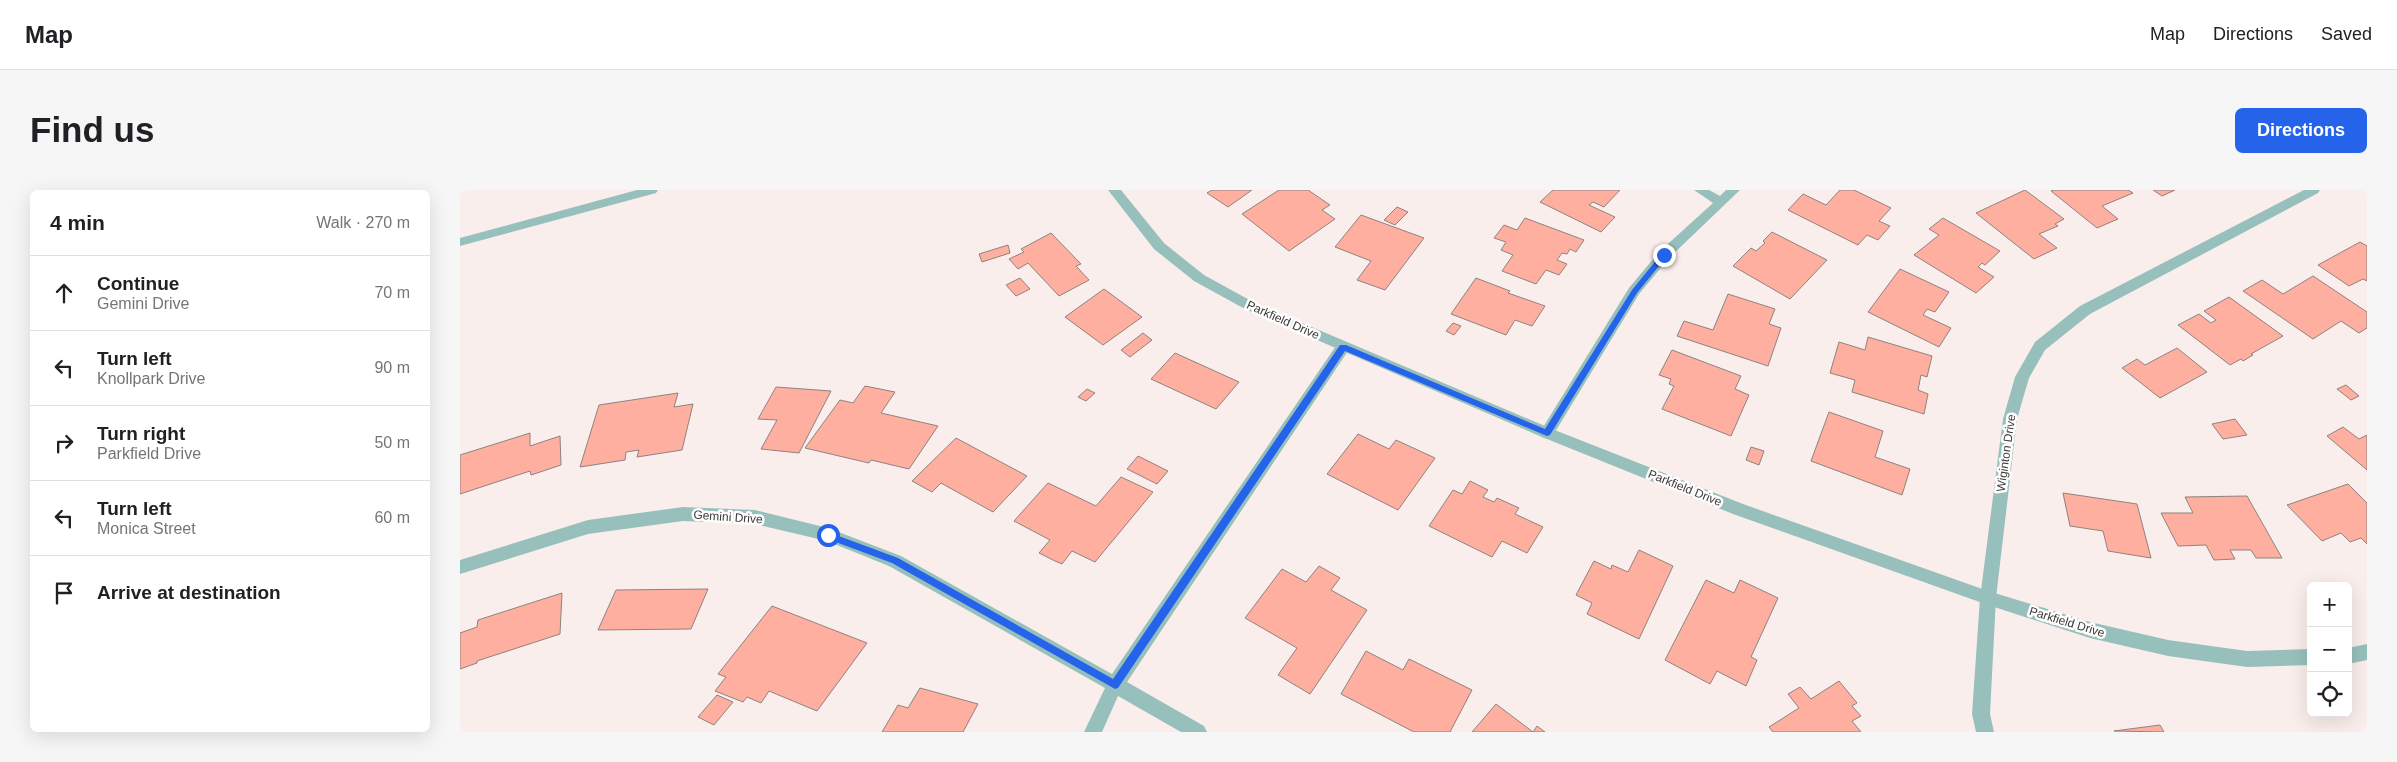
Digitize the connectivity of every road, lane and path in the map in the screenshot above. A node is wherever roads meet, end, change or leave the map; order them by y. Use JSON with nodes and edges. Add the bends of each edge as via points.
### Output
{"nodes":[{"id":1,"x":652,"y":190,"type":"edge"},
{"id":2,"x":1114,"y":190,"type":"edge"},
{"id":3,"x":1700,"y":190,"type":"edge"},
{"id":4,"x":1734,"y":190,"type":"edge"},
{"id":5,"x":2314,"y":190,"type":"edge"},
{"id":6,"x":1721,"y":202,"type":"junction"},
{"id":7,"x":460,"y":242,"type":"edge"},
{"id":8,"x":1343,"y":347,"type":"junction"},
{"id":9,"x":1547,"y":433,"type":"junction"},
{"id":10,"x":460,"y":567,"type":"edge"},
{"id":11,"x":1988,"y":598,"type":"junction"},
{"id":12,"x":2367,"y":652,"type":"edge"},
{"id":13,"x":2352,"y":655,"type":"edge"},
{"id":14,"x":2307,"y":658,"type":"edge"},
{"id":15,"x":1115,"y":685,"type":"junction"},
{"id":16,"x":1093,"y":732,"type":"edge"},
{"id":17,"x":1198,"y":732,"type":"edge"},
{"id":18,"x":1985,"y":732,"type":"edge"}],
"edges":[{"from":1,"to":7,"type":"street"},
{"from":2,"to":8,"type":"street","name":"Parkfield Drive","via":[[1159,246],[1199,278],[1250,306]]},
{"from":3,"to":6,"type":"street"},
{"from":4,"to":6,"type":"street"},
{"from":5,"to":11,"type":"street","name":"Wiginton Drive","via":[[2085,310],[2040,346],[2022,376],[2010,419]]},
{"from":6,"to":9,"type":"street","via":[[1664,255],[1634,291]]},
{"from":8,"to":9,"type":"street","name":"Parkfield Drive"},
{"from":8,"to":15,"type":"street"},
{"from":9,"to":11,"type":"street","name":"Parkfield Drive","via":[[1738,509]]},
{"from":10,"to":15,"type":"street","name":"Gemini Drive","via":[[588,527],[683,514],[755,517],[828,535],[895,560]]},
{"from":11,"to":14,"type":"street","name":"Parkfield Drive","via":[[2090,630],[2168,648],[2247,658]]},
{"from":11,"to":18,"type":"street","name":"Wiginton Drive","via":[[1981,714]]},
{"from":12,"to":13,"type":"street"},
{"from":15,"to":16,"type":"street"},
{"from":15,"to":17,"type":"street","name":"Gemini Drive"}]}
